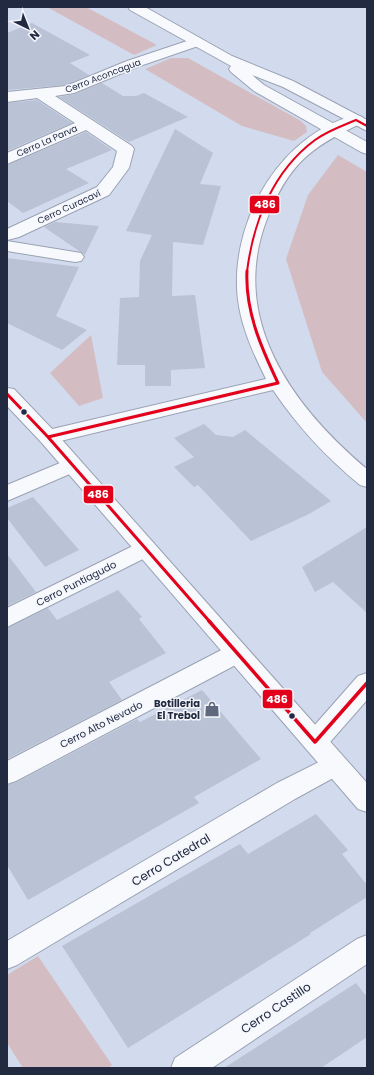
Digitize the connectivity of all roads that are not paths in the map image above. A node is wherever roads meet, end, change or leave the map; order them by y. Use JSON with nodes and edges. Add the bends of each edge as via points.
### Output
{"nodes":[{"id":1,"x":135,"y":7,"type":"edge"},
{"id":2,"x":196,"y":42,"type":"junction"},
{"id":3,"x":227,"y":59,"type":"junction"},
{"id":4,"x":41,"y":94,"type":"junction"},
{"id":5,"x":7,"y":97,"type":"edge"},
{"id":6,"x":361,"y":123,"type":"edge"},
{"id":7,"x":86,"y":124,"type":"junction"},
{"id":8,"x":333,"y":130,"type":"junction"},
{"id":9,"x":367,"y":149,"type":"edge"},
{"id":10,"x":7,"y":159,"type":"edge"},
{"id":11,"x":7,"y":234,"type":"edge"},
{"id":12,"x":7,"y":246,"type":"edge"},
{"id":13,"x":75,"y":257,"type":"dead end"},
{"id":14,"x":278,"y":382,"type":"junction"},
{"id":15,"x":7,"y":394,"type":"edge"},
{"id":16,"x":48,"y":437,"type":"junction"},
{"id":17,"x":72,"y":465,"type":"junction"},
{"id":18,"x":367,"y":480,"type":"edge"},
{"id":19,"x":7,"y":494,"type":"edge"},
{"id":20,"x":145,"y":548,"type":"junction"},
{"id":21,"x":7,"y":618,"type":"edge"},
{"id":22,"x":237,"y":653,"type":"junction"},
{"id":23,"x":367,"y":683,"type":"edge"},
{"id":24,"x":315,"y":742,"type":"junction"},
{"id":25,"x":335,"y":765,"type":"junction"},
{"id":26,"x":7,"y":773,"type":"edge"},
{"id":27,"x":367,"y":801,"type":"edge"},
{"id":28,"x":367,"y":948,"type":"edge"},
{"id":29,"x":7,"y":956,"type":"edge"},
{"id":30,"x":186,"y":1068,"type":"edge"}],
"edges":[{"from":1,"to":2,"type":"street"},
{"from":2,"to":3,"type":"street"},
{"from":2,"to":4,"type":"street","name":"Cerro Aconcagua","via":[[74,88]]},
{"from":3,"to":6,"type":"street","via":[[288,84]]},
{"from":3,"to":8,"type":"street","via":[[244,77],[260,88]]},
{"from":4,"to":5,"type":"street","name":"Cerro Aconcagua"},
{"from":4,"to":7,"type":"street","name":"Cerro Curacaví"},
{"from":6,"to":8,"type":"street"},
{"from":7,"to":10,"type":"street","name":"Cerro La Parva"},
{"from":7,"to":11,"type":"street","name":"Cerro Curacaví","via":[[126,149],[121,168],[103,191]]},
{"from":8,"to":9,"type":"street"},
{"from":8,"to":14,"type":"street","via":[[298,154],[286,170],[264,207],[247,254],[245,277],[252,326]]},
{"from":12,"to":13,"type":"street"},
{"from":14,"to":16,"type":"street"},
{"from":14,"to":18,"type":"street","via":[[299,413],[326,443]]},
{"from":15,"to":16,"type":"street"},
{"from":16,"to":17,"type":"street"},
{"from":17,"to":19,"type":"street"},
{"from":17,"to":20,"type":"street"},
{"from":20,"to":21,"type":"street","name":"Cerro Puntiagudo"},
{"from":20,"to":22,"type":"street"},
{"from":22,"to":24,"type":"street"},
{"from":22,"to":26,"type":"street","name":"Cerro Alto Nevado"},
{"from":23,"to":24,"type":"street"},
{"from":24,"to":25,"type":"street"},
{"from":25,"to":27,"type":"street"},
{"from":25,"to":29,"type":"street","name":"Cerro Catedral","via":[[286,791]]},
{"from":28,"to":30,"type":"street","name":"Cerro Castillo"}]}
